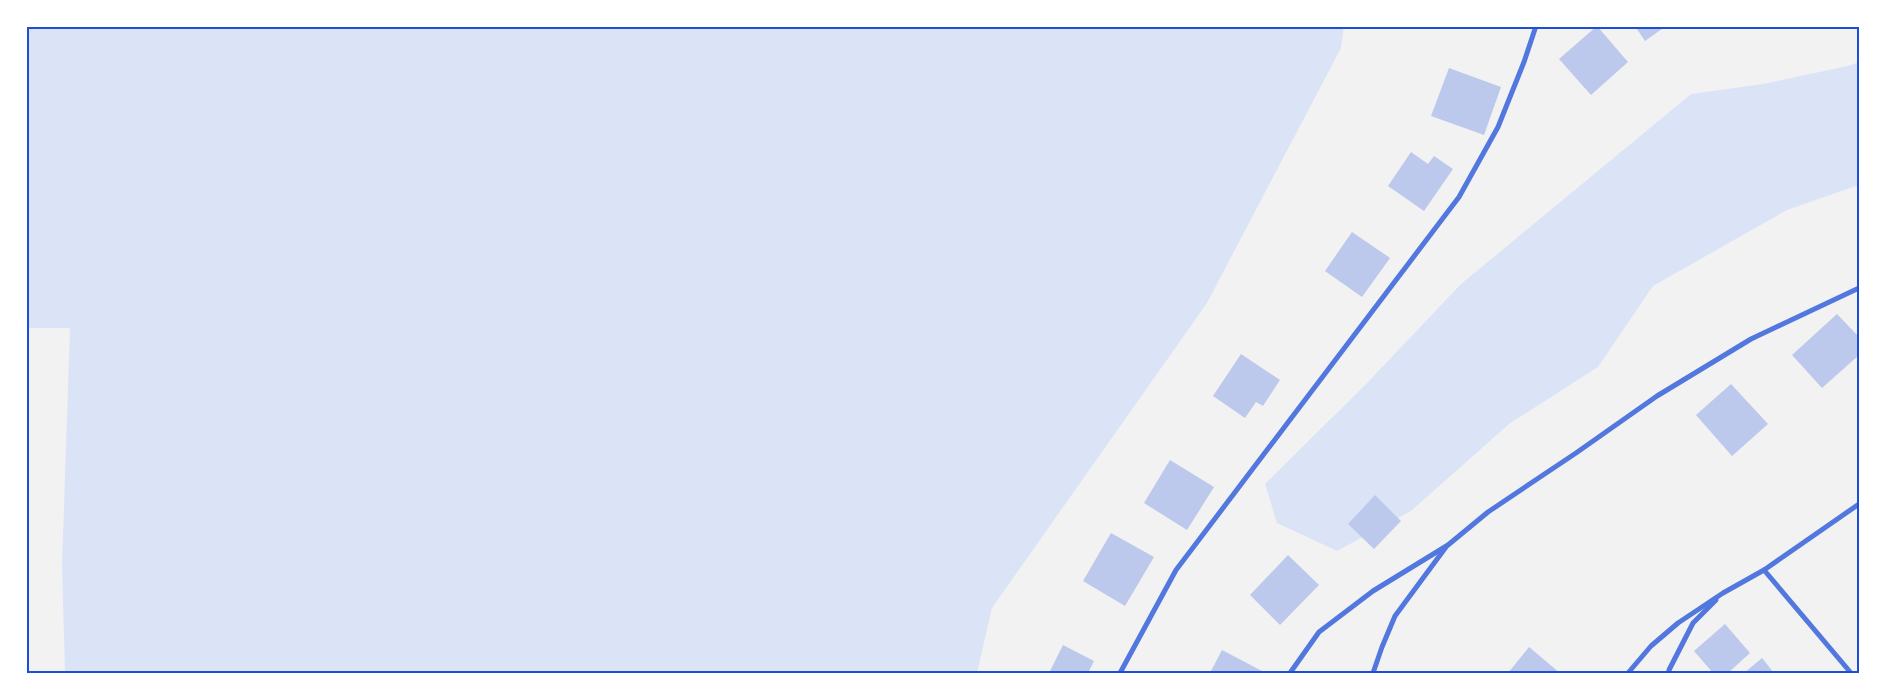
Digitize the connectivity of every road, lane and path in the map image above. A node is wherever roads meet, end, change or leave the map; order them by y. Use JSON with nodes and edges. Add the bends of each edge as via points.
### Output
{"nodes":[{"id":1,"x":1534,"y":27,"type":"edge"},
{"id":2,"x":1859,"y":288,"type":"edge"},
{"id":3,"x":1859,"y":504,"type":"edge"},
{"id":4,"x":1448,"y":545,"type":"junction"},
{"id":5,"x":1764,"y":570,"type":"junction"},
{"id":6,"x":1723,"y":593,"type":"junction"},
{"id":7,"x":1120,"y":673,"type":"edge"},
{"id":8,"x":1290,"y":673,"type":"edge"},
{"id":9,"x":1373,"y":673,"type":"edge"},
{"id":10,"x":1628,"y":673,"type":"edge"},
{"id":11,"x":1669,"y":673,"type":"edge"},
{"id":12,"x":1851,"y":673,"type":"edge"}],
"edges":[{"from":1,"to":7,"type":"street","via":[[1498,127],[1459,197],[1176,570]]},
{"from":2,"to":4,"type":"street","via":[[1751,339],[1657,396],[1488,512]]},
{"from":3,"to":5,"type":"street"},
{"from":4,"to":8,"type":"street","via":[[1373,591],[1319,632]]},
{"from":4,"to":9,"type":"street","via":[[1395,616]]},
{"from":5,"to":6,"type":"street"},
{"from":5,"to":12,"type":"street"},
{"from":6,"to":10,"type":"street","via":[[1678,623],[1651,646]]},
{"from":6,"to":11,"type":"street","via":[[1693,623]]}]}
